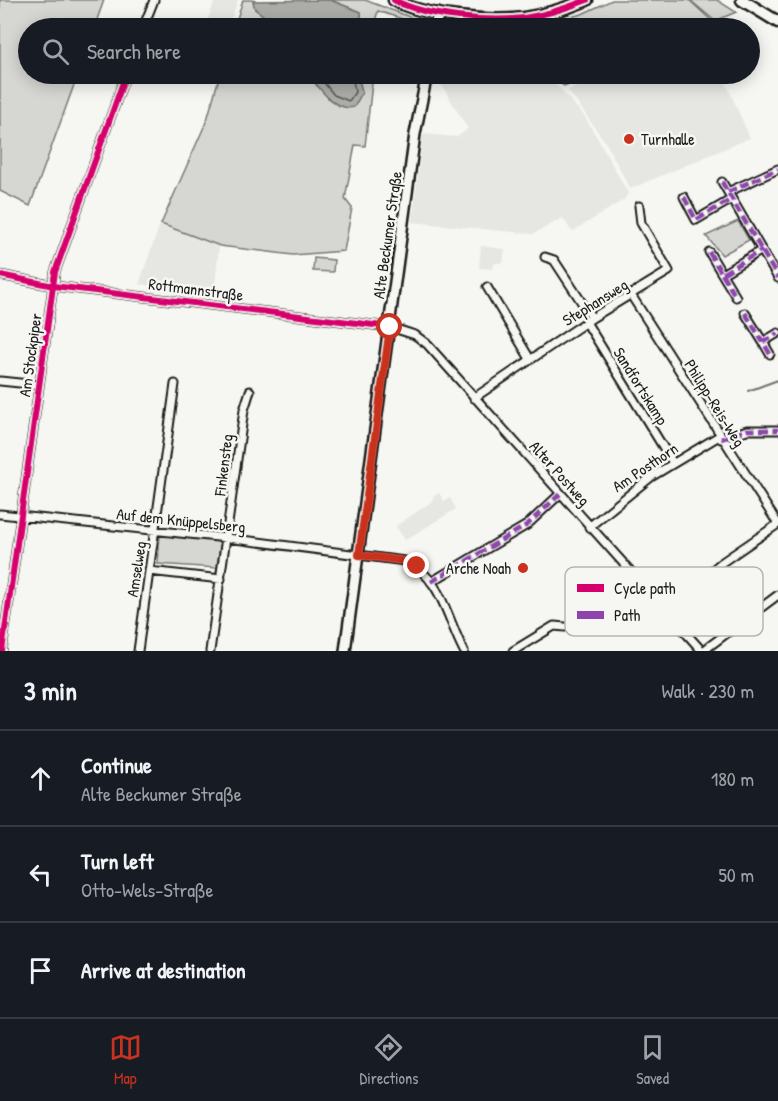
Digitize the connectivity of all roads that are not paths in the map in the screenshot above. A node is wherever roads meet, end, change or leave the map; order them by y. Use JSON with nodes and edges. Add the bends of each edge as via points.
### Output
{"nodes":[{"id":1,"x":154,"y":0,"type":"edge"},
{"id":2,"x":394,"y":0,"type":"edge"},
{"id":3,"x":587,"y":0,"type":"edge"},
{"id":4,"x":742,"y":0,"type":"edge"},
{"id":5,"x":438,"y":13,"type":"junction"},
{"id":6,"x":147,"y":18,"type":"edge"},
{"id":7,"x":437,"y":18,"type":"edge"},
{"id":8,"x":778,"y":22,"type":"edge"},
{"id":9,"x":122,"y":84,"type":"edge"},
{"id":10,"x":425,"y":84,"type":"edge"},
{"id":11,"x":778,"y":169,"type":"edge"},
{"id":12,"x":722,"y":182,"type":"dead end"},
{"id":13,"x":730,"y":195,"type":"junction"},
{"id":14,"x":684,"y":198,"type":"dead end"},
{"id":15,"x":639,"y":206,"type":"dead end"},
{"id":16,"x":762,"y":250,"type":"junction"},
{"id":17,"x":709,"y":252,"type":"dead end"},
{"id":18,"x":545,"y":257,"type":"dead end"},
{"id":19,"x":722,"y":274,"type":"junction"},
{"id":20,"x":0,"y":275,"type":"edge"},
{"id":21,"x":778,"y":278,"type":"edge"},
{"id":22,"x":54,"y":286,"type":"junction"},
{"id":23,"x":487,"y":287,"type":"dead end"},
{"id":24,"x":631,"y":295,"type":"junction"},
{"id":25,"x":736,"y":297,"type":"dead end"},
{"id":26,"x":745,"y":313,"type":"dead end"},
{"id":27,"x":589,"y":320,"type":"junction"},
{"id":28,"x":390,"y":327,"type":"junction"},
{"id":29,"x":778,"y":333,"type":"edge"},
{"id":30,"x":763,"y":342,"type":"junction"},
{"id":31,"x":770,"y":354,"type":"dead end"},
{"id":32,"x":530,"y":359,"type":"junction"},
{"id":33,"x":0,"y":381,"type":"edge"},
{"id":34,"x":175,"y":384,"type":"dead end"},
{"id":35,"x":39,"y":385,"type":"junction"},
{"id":36,"x":250,"y":391,"type":"dead end"},
{"id":37,"x":474,"y":398,"type":"junction"},
{"id":38,"x":778,"y":430,"type":"edge"},
{"id":39,"x":720,"y":437,"type":"junction"},
{"id":40,"x":673,"y":463,"type":"junction"},
{"id":41,"x":560,"y":494,"type":"junction"},
{"id":42,"x":0,"y":514,"type":"edge"},
{"id":43,"x":22,"y":515,"type":"junction"},
{"id":44,"x":778,"y":524,"type":"edge"},
{"id":45,"x":590,"y":527,"type":"junction"},
{"id":46,"x":156,"y":531,"type":"junction"},
{"id":47,"x":227,"y":538,"type":"junction"},
{"id":48,"x":359,"y":555,"type":"junction"},
{"id":49,"x":626,"y":567,"type":"edge"},
{"id":50,"x":716,"y":567,"type":"edge"},
{"id":51,"x":149,"y":570,"type":"junction"},
{"id":52,"x":221,"y":579,"type":"junction"},
{"id":53,"x":431,"y":582,"type":"junction"},
{"id":54,"x":778,"y":595,"type":"edge"},
{"id":55,"x":763,"y":606,"type":"edge"},
{"id":56,"x":565,"y":627,"type":"dead end"},
{"id":57,"x":688,"y":636,"type":"edge"},
{"id":58,"x":722,"y":636,"type":"edge"},
{"id":59,"x":2,"y":651,"type":"edge"},
{"id":60,"x":138,"y":651,"type":"edge"},
{"id":61,"x":210,"y":651,"type":"edge"},
{"id":62,"x":345,"y":651,"type":"edge"},
{"id":63,"x":464,"y":651,"type":"edge"},
{"id":64,"x":513,"y":651,"type":"edge"},
{"id":65,"x":702,"y":651,"type":"edge"}],
"edges":[{"from":1,"to":6,"type":"street"},
{"from":2,"to":5,"type":"main road"},
{"from":3,"to":5,"type":"main road","via":[[523,18]]},
{"from":4,"to":8,"type":"main road"},
{"from":5,"to":7,"type":"street"},
{"from":9,"to":22,"type":"street","name":"Am Stockpiper","via":[[55,272]]},
{"from":10,"to":28,"type":"street","name":"Alte Beckumer Straße"},
{"from":11,"to":13,"type":"street"},
{"from":12,"to":13,"type":"street"},
{"from":13,"to":14,"type":"street","via":[[696,220]]},
{"from":13,"to":16,"type":"street"},
{"from":15,"to":24,"type":"street","name":"Stephansweg","via":[[641,223],[669,271]]},
{"from":16,"to":19,"type":"street"},
{"from":16,"to":21,"type":"street"},
{"from":17,"to":19,"type":"street"},
{"from":18,"to":27,"type":"street","name":"Sandfortskamp","via":[[554,260]]},
{"from":19,"to":25,"type":"street"},
{"from":20,"to":22,"type":"street","name":"Rottmannstraße"},
{"from":22,"to":28,"type":"street","name":"Rottmannstraße"},
{"from":22,"to":35,"type":"street","name":"Am Stockpiper"},
{"from":23,"to":32,"type":"street"},
{"from":24,"to":27,"type":"street","name":"Stephansweg"},
{"from":24,"to":39,"type":"street","name":"Philipp-Reis-Weg"},
{"from":26,"to":30,"type":"street"},
{"from":27,"to":32,"type":"street","name":"Stephansweg"},
{"from":27,"to":40,"type":"street","name":"Sandfortskamp"},
{"from":28,"to":37,"type":"street","name":"Alter Postweg","via":[[415,335],[427,344]]},
{"from":28,"to":48,"type":"street","name":"Alte Beckumer Straße"},
{"from":29,"to":30,"type":"street"},
{"from":30,"to":31,"type":"street"},
{"from":32,"to":37,"type":"street","name":"Stephansweg"},
{"from":33,"to":35,"type":"street"},
{"from":34,"to":46,"type":"street","name":"Amselweg"},
{"from":35,"to":43,"type":"street","name":"Am Stockpiper"},
{"from":36,"to":47,"type":"street","name":"Finkensteg"},
{"from":37,"to":41,"type":"street","name":"Alter Postweg"},
{"from":38,"to":39,"type":"street","name":"Am Posthorn","via":[[747,430]]},
{"from":39,"to":40,"type":"street","name":"Am Posthorn"},
{"from":39,"to":44,"type":"street","name":"Philipp-Reis-Weg"},
{"from":40,"to":45,"type":"street","name":"Am Posthorn","via":[[621,499]]},
{"from":41,"to":45,"type":"street","name":"Alter Postweg"},
{"from":41,"to":53,"type":"street","via":[[527,525]]},
{"from":42,"to":43,"type":"street","name":"Auf dem Knüppelsberg"},
{"from":43,"to":46,"type":"street","name":"Auf dem Knüppelsberg"},
{"from":43,"to":59,"type":"street","name":"Am Stockpiper"},
{"from":44,"to":50,"type":"street"},
{"from":45,"to":49,"type":"street","name":"Alter Postweg"},
{"from":46,"to":47,"type":"street","name":"Auf dem Knüppelsberg"},
{"from":46,"to":51,"type":"street","name":"Amselweg"},
{"from":47,"to":48,"type":"street","name":"Auf dem Knüppelsberg"},
{"from":47,"to":52,"type":"street","name":"Finkensteg"},
{"from":48,"to":53,"type":"street","name":"Auf dem Knüppelsberg","via":[[405,561],[417,566]]},
{"from":48,"to":62,"type":"street","name":"Alte Beckumer Straße"},
{"from":51,"to":52,"type":"street"},
{"from":51,"to":60,"type":"street","name":"Amselweg"},
{"from":52,"to":61,"type":"street","name":"Finkensteg"},
{"from":53,"to":63,"type":"street","name":"Auf dem Knüppelsberg","via":[[450,612]]},
{"from":54,"to":55,"type":"street"},
{"from":56,"to":64,"type":"street","via":[[554,626]]},
{"from":57,"to":65,"type":"street","name":"Alter Postweg"},
{"from":58,"to":65,"type":"street"}]}
